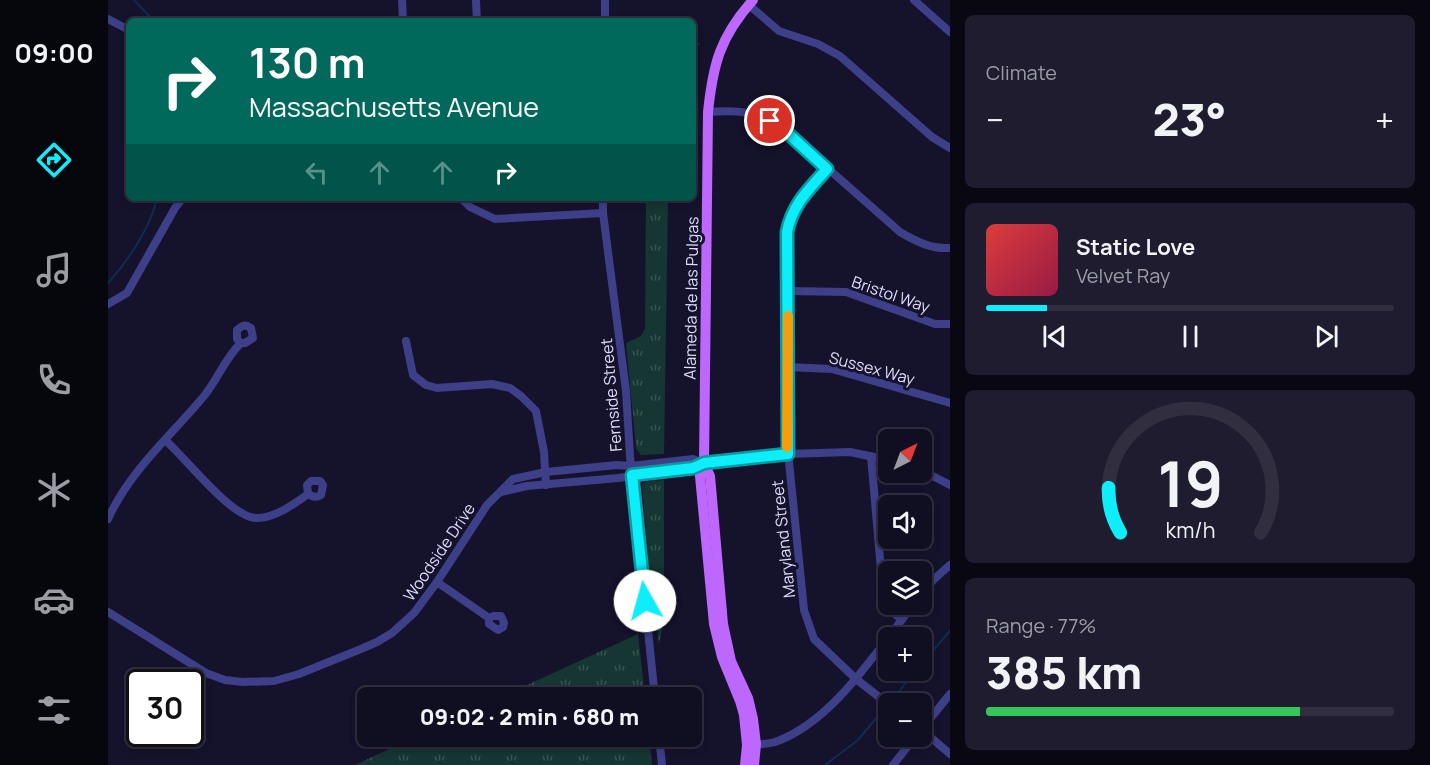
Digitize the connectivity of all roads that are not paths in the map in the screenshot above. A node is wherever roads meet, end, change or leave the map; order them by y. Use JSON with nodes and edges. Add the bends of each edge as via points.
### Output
{"nodes":[{"id":1,"x":402,"y":0,"type":"edge"},
{"id":2,"x":476,"y":0,"type":"edge"},
{"id":3,"x":605,"y":0,"type":"edge"},
{"id":4,"x":914,"y":0,"type":"edge"},
{"id":5,"x":751,"y":2,"type":"edge"},
{"id":6,"x":403,"y":18,"type":"edge"},
{"id":7,"x":477,"y":18,"type":"edge"},
{"id":8,"x":605,"y":18,"type":"edge"},
{"id":9,"x":108,"y":19,"type":"edge"},
{"id":10,"x":126,"y":28,"type":"edge"},
{"id":11,"x":950,"y":32,"type":"edge"},
{"id":12,"x":708,"y":112,"type":"junction"},
{"id":13,"x":950,"y":148,"type":"edge"},
{"id":14,"x":827,"y":169,"type":"junction"},
{"id":15,"x":181,"y":201,"type":"edge"},
{"id":16,"x":464,"y":201,"type":"edge"},
{"id":17,"x":603,"y":201,"type":"edge"},
{"id":18,"x":603,"y":213,"type":"junction"},
{"id":19,"x":950,"y":248,"type":"edge"},
{"id":20,"x":788,"y":291,"type":"junction"},
{"id":21,"x":108,"y":304,"type":"edge"},
{"id":22,"x":950,"y":324,"type":"edge"},
{"id":23,"x":406,"y":341,"type":"dead end"},
{"id":24,"x":240,"y":342,"type":"dead end"},
{"id":25,"x":787,"y":367,"type":"junction"},
{"id":26,"x":950,"y":403,"type":"edge"},
{"id":27,"x":165,"y":440,"type":"junction"},
{"id":28,"x":788,"y":454,"type":"junction"},
{"id":29,"x":871,"y":456,"type":"junction"},
{"id":30,"x":878,"y":458,"type":"edge"},
{"id":31,"x":704,"y":463,"type":"junction"},
{"id":32,"x":631,"y":466,"type":"junction"},
{"id":33,"x":546,"y":472,"type":"junction"},
{"id":34,"x":632,"y":475,"type":"junction"},
{"id":35,"x":932,"y":476,"type":"edge"},
{"id":36,"x":546,"y":485,"type":"junction"},
{"id":37,"x":950,"y":485,"type":"edge"},
{"id":38,"x":499,"y":492,"type":"junction"},
{"id":39,"x":308,"y":494,"type":"dead end"},
{"id":40,"x":118,"y":497,"type":"junction"},
{"id":41,"x":108,"y":499,"type":"edge"},
{"id":42,"x":108,"y":519,"type":"edge"},
{"id":43,"x":950,"y":565,"type":"edge"},
{"id":44,"x":932,"y":581,"type":"edge"},
{"id":45,"x":437,"y":582,"type":"junction"},
{"id":46,"x":108,"y":612,"type":"edge"},
{"id":47,"x":906,"y":615,"type":"edge"},
{"id":48,"x":489,"y":618,"type":"dead end"},
{"id":49,"x":902,"y":620,"type":"junction"},
{"id":50,"x":856,"y":679,"type":"junction"},
{"id":51,"x":654,"y":687,"type":"edge"},
{"id":52,"x":950,"y":694,"type":"edge"},
{"id":53,"x":878,"y":696,"type":"edge"},
{"id":54,"x":932,"y":716,"type":"edge"},
{"id":55,"x":932,"y":739,"type":"edge"},
{"id":56,"x":751,"y":745,"type":"junction"},
{"id":57,"x":660,"y":747,"type":"edge"},
{"id":58,"x":907,"y":747,"type":"edge"},
{"id":59,"x":950,"y":754,"type":"edge"},
{"id":60,"x":662,"y":765,"type":"edge"},
{"id":61,"x":745,"y":765,"type":"edge"},
{"id":62,"x":754,"y":765,"type":"edge"},
{"id":63,"x":893,"y":765,"type":"edge"}],
"edges":[{"from":1,"to":6,"type":"street"},
{"from":2,"to":7,"type":"street"},
{"from":3,"to":8,"type":"street"},
{"from":4,"to":11,"type":"street"},
{"from":5,"to":12,"type":"main road","name":"Alameda de las Pulgas","via":[[718,56]]},
{"from":5,"to":13,"type":"street","via":[[779,31],[840,56],[932,137]]},
{"from":9,"to":10,"type":"street"},
{"from":12,"to":14,"type":"street","via":[[757,114],[782,128]]},
{"from":12,"to":31,"type":"main road","name":"Alameda de las Pulgas"},
{"from":14,"to":19,"type":"street","via":[[900,232],[919,243]]},
{"from":14,"to":20,"type":"street","name":"Maryland Street","via":[[790,215]]},
{"from":15,"to":21,"type":"street","via":[[127,293]]},
{"from":16,"to":18,"type":"street","via":[[495,219]]},
{"from":17,"to":18,"type":"street","name":"Fernside Street"},
{"from":18,"to":32,"type":"street","name":"Fernside Street","via":[[626,391]]},
{"from":20,"to":22,"type":"street","name":"Bristol Way","via":[[846,292],[935,324]]},
{"from":20,"to":25,"type":"street","name":"Maryland Street"},
{"from":23,"to":33,"type":"street","via":[[413,375],[426,385],[447,389],[492,384],[510,388],[521,396],[536,411]]},
{"from":24,"to":27,"type":"street","via":[[206,394]]},
{"from":25,"to":26,"type":"street","name":"Sussex Way","via":[[831,369]]},
{"from":25,"to":28,"type":"street","name":"Maryland Street"},
{"from":27,"to":39,"type":"street","via":[[230,506],[244,515],[257,518],[272,514]]},
{"from":27,"to":40,"type":"street"},
{"from":28,"to":29,"type":"street","via":[[850,452]]},
{"from":28,"to":31,"type":"street"},
{"from":28,"to":50,"type":"street","name":"Maryland Street","via":[[804,610],[814,639]]},
{"from":29,"to":30,"type":"street"},
{"from":29,"to":49,"type":"street","via":[[883,592],[891,611]]},
{"from":31,"to":32,"type":"street","name":"Woodside Drive","via":[[693,459]]},
{"from":31,"to":34,"type":"street","via":[[693,468]]},
{"from":31,"to":56,"type":"main road","name":"Alameda de las Pulgas","via":[[700,476],[714,624]]},
{"from":32,"to":33,"type":"street","name":"Woodside Drive"},
{"from":32,"to":34,"type":"street","name":"Fernside Street"},
{"from":33,"to":36,"type":"street"},
{"from":33,"to":38,"type":"street","name":"Woodside Drive","via":[[513,480]]},
{"from":34,"to":36,"type":"street"},
{"from":34,"to":51,"type":"street","name":"Fernside Street"},
{"from":35,"to":37,"type":"street"},
{"from":36,"to":38,"type":"street"},
{"from":38,"to":45,"type":"street","name":"Woodside Drive","via":[[475,521]]},
{"from":40,"to":41,"type":"street"},
{"from":40,"to":42,"type":"street"},
{"from":43,"to":44,"type":"street"},
{"from":45,"to":46,"type":"street","name":"Woodside Drive","via":[[414,613],[392,633],[274,681],[225,680],[206,673]]},
{"from":45,"to":48,"type":"street"},
{"from":47,"to":49,"type":"street"},
{"from":49,"to":50,"type":"street"},
{"from":50,"to":53,"type":"street","name":"Maryland Street"},
{"from":50,"to":56,"type":"street","via":[[831,706],[794,734]]},
{"from":52,"to":54,"type":"street"},
{"from":55,"to":59,"type":"street"},
{"from":56,"to":61,"type":"main road","name":"Alameda de las Pulgas"},
{"from":56,"to":62,"type":"main road","name":"Alameda de las Pulgas"},
{"from":57,"to":60,"type":"street"},
{"from":58,"to":63,"type":"street"}]}
